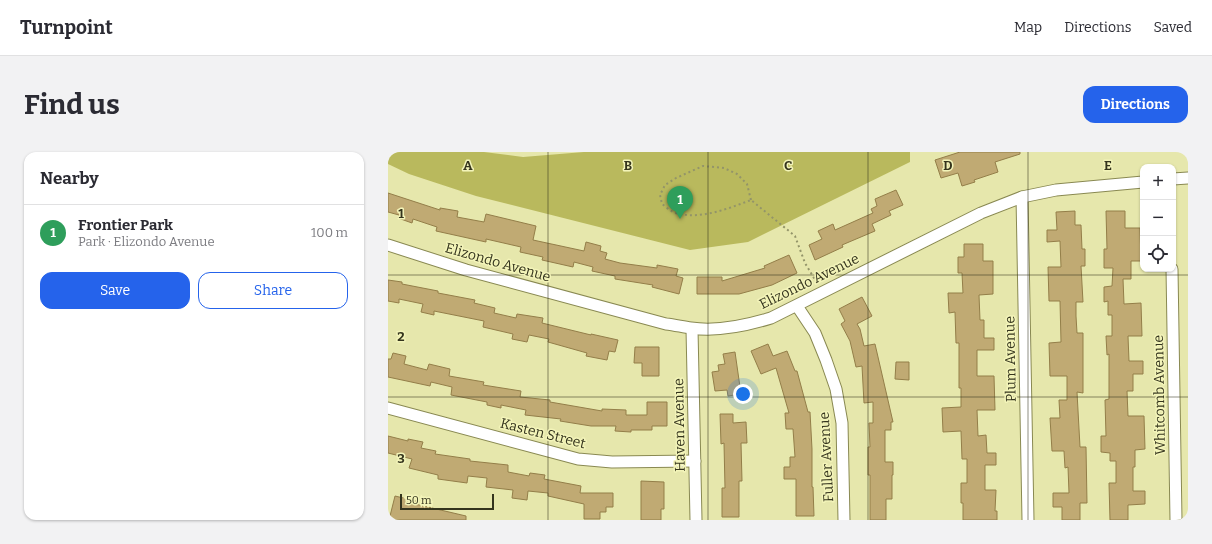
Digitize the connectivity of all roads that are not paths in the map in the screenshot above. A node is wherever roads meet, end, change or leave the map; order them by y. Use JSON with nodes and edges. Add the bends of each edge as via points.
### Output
{"nodes":[{"id":1,"x":1188,"y":178,"type":"edge"},
{"id":2,"x":1176,"y":180,"type":"edge"},
{"id":3,"x":1140,"y":182,"type":"edge"},
{"id":4,"x":1022,"y":197,"type":"junction"},
{"id":5,"x":388,"y":245,"type":"edge"},
{"id":6,"x":1172,"y":272,"type":"edge"},
{"id":7,"x":797,"y":306,"type":"junction"},
{"id":8,"x":692,"y":328,"type":"junction"},
{"id":9,"x":388,"y":408,"type":"edge"},
{"id":10,"x":694,"y":461,"type":"junction"},
{"id":11,"x":696,"y":520,"type":"edge"},
{"id":12,"x":844,"y":520,"type":"edge"},
{"id":13,"x":1028,"y":520,"type":"edge"},
{"id":14,"x":1176,"y":520,"type":"edge"}],
"edges":[{"from":1,"to":2,"type":"street"},
{"from":3,"to":4,"type":"street","name":"Elizondo Avenue","via":[[1056,190]]},
{"from":4,"to":7,"type":"street","name":"Elizondo Avenue","via":[[981,212]]},
{"from":4,"to":13,"type":"street","name":"Plum Avenue"},
{"from":5,"to":8,"type":"street","name":"Elizondo Avenue","via":[[466,270],[666,324]]},
{"from":6,"to":14,"type":"street","name":"Whitcomb Avenue"},
{"from":7,"to":8,"type":"street","name":"Elizondo Avenue","via":[[746,326]]},
{"from":7,"to":12,"type":"street","name":"Fuller Avenue","via":[[815,333],[836,389],[842,422]]},
{"from":8,"to":10,"type":"street","name":"Haven Avenue"},
{"from":9,"to":10,"type":"street","name":"Kasten Street","via":[[578,459],[612,462]]},
{"from":10,"to":11,"type":"street","name":"Haven Avenue"}]}
